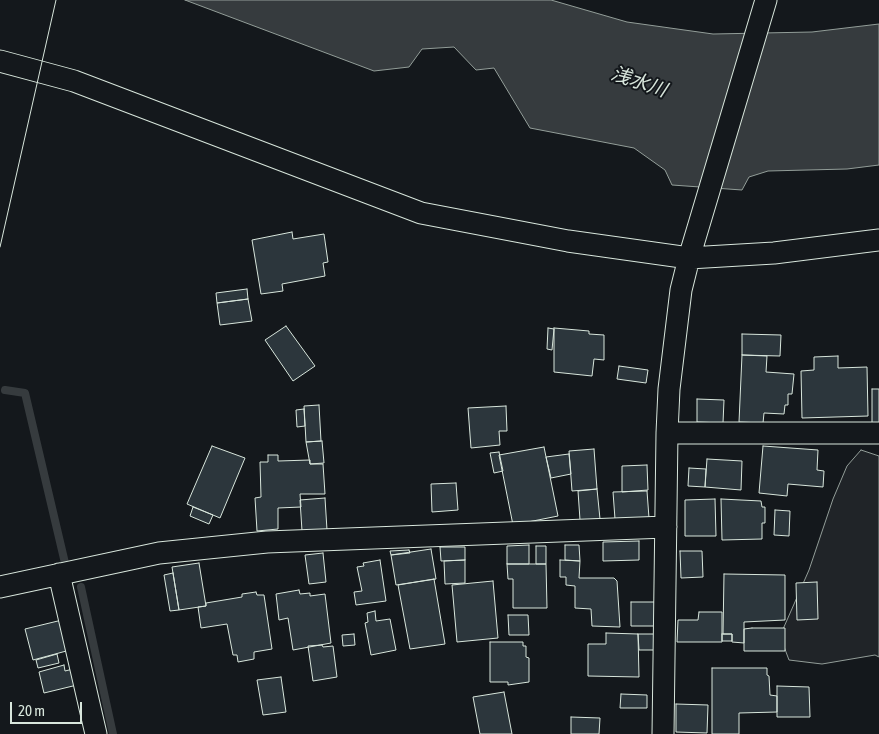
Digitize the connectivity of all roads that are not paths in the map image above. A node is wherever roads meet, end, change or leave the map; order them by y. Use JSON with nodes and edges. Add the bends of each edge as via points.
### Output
{"nodes":[{"id":1,"x":766,"y":0,"type":"edge"},
{"id":2,"x":0,"y":61,"type":"edge"},
{"id":3,"x":879,"y":240,"type":"edge"},
{"id":4,"x":689,"y":258,"type":"junction"},
{"id":5,"x":667,"y":433,"type":"junction"},
{"id":6,"x":879,"y":433,"type":"edge"},
{"id":7,"x":666,"y":527,"type":"junction"},
{"id":8,"x":59,"y":574,"type":"junction"},
{"id":9,"x":0,"y":587,"type":"edge"},
{"id":10,"x":96,"y":734,"type":"edge"},
{"id":11,"x":663,"y":734,"type":"edge"}],
"edges":[{"from":1,"to":4,"type":"street"},
{"from":2,"to":4,"type":"street","via":[[74,82],[421,213],[568,241]]},
{"from":3,"to":4,"type":"street","via":[[774,253]]},
{"from":4,"to":5,"type":"street","via":[[681,290],[673,353]]},
{"from":5,"to":6,"type":"street"},
{"from":5,"to":7,"type":"street"},
{"from":7,"to":8,"type":"street","via":[[267,542],[159,553]]},
{"from":7,"to":11,"type":"street"},
{"from":8,"to":9,"type":"street"},
{"from":8,"to":10,"type":"street"}]}
